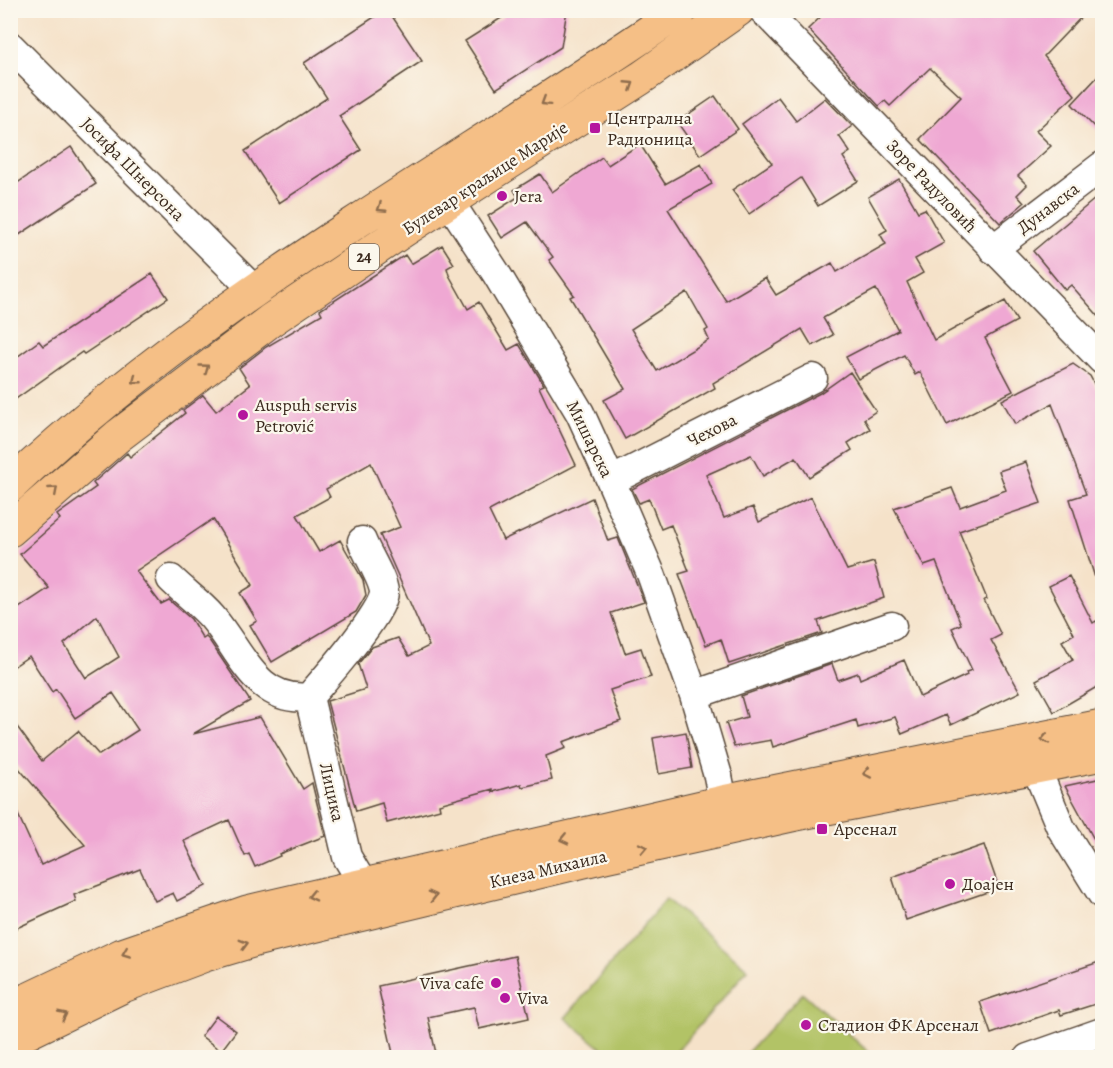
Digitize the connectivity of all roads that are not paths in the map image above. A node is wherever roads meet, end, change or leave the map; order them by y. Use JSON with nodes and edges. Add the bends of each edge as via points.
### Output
{"nodes":[{"id":1,"x":681,"y":10,"type":"edge"},
{"id":2,"x":738,"y":10,"type":"edge"},
{"id":3,"x":763,"y":10,"type":"edge"},
{"id":4,"x":10,"y":46,"type":"edge"},
{"id":5,"x":1102,"y":166,"type":"edge"},
{"id":6,"x":449,"y":201,"type":"junction"},
{"id":7,"x":993,"y":249,"type":"junction"},
{"id":8,"x":255,"y":291,"type":"junction"},
{"id":9,"x":1102,"y":360,"type":"edge"},
{"id":10,"x":813,"y":378,"type":"dead end"},
{"id":11,"x":611,"y":481,"type":"junction"},
{"id":12,"x":10,"y":486,"type":"edge"},
{"id":13,"x":10,"y":530,"type":"edge"},
{"id":14,"x":362,"y":541,"type":"dead end"},
{"id":15,"x":171,"y":579,"type":"dead end"},
{"id":16,"x":892,"y":626,"type":"dead end"},
{"id":17,"x":694,"y":695,"type":"junction"},
{"id":18,"x":309,"y":697,"type":"junction"},
{"id":19,"x":1102,"y":726,"type":"edge"},
{"id":20,"x":1102,"y":754,"type":"edge"},
{"id":21,"x":1036,"y":768,"type":"junction"},
{"id":22,"x":723,"y":802,"type":"junction"},
{"id":23,"x":363,"y":884,"type":"junction"},
{"id":24,"x":1102,"y":894,"type":"edge"},
{"id":25,"x":10,"y":1008,"type":"edge"},
{"id":26,"x":1102,"y":1032,"type":"edge"},
{"id":27,"x":10,"y":1041,"type":"edge"},
{"id":28,"x":1028,"y":1058,"type":"edge"}],
"edges":[{"from":1,"to":8,"type":"main road","name":"Булевар краљице Марије","number":"24","one_way":true,"via":[[582,79]]},
{"from":6,"to":2,"type":"main road","name":"Булевар краљице Марије","number":"24","one_way":true,"via":[[642,78]]},
{"from":3,"to":7,"type":"street","name":"Зоре Радуловић"},
{"from":4,"to":8,"type":"street","name":"Јосифа Шнерсона"},
{"from":5,"to":7,"type":"street","name":"Дунавска"},
{"from":6,"to":11,"type":"street","name":"Мишарска","via":[[580,413]]},
{"from":13,"to":6,"type":"main road","name":"Булевар краљице Марије","number":"24","one_way":true,"via":[[192,377]]},
{"from":7,"to":9,"type":"street","name":"Зоре Радуловић"},
{"from":8,"to":12,"type":"main road","name":"Булевар краљице Марије","number":"24","one_way":true,"via":[[125,388]]},
{"from":10,"to":11,"type":"street","name":"Чехова"},
{"from":11,"to":17,"type":"street","name":"Мишарска","via":[[651,574]]},
{"from":14,"to":18,"type":"street","via":[[382,585],[383,600],[339,663]]},
{"from":15,"to":18,"type":"street","via":[[211,616],[269,690],[293,699]]},
{"from":16,"to":17,"type":"street"},
{"from":17,"to":22,"type":"street","name":"Мишарска"},
{"from":18,"to":23,"type":"street","name":"Лицика","via":[[347,857]]},
{"from":19,"to":22,"type":"main road","name":"Кнеза Михаила","one_way":true},
{"from":20,"to":21,"type":"main road","name":"Кнеза Михаила"},
{"from":21,"to":24,"type":"street","via":[[1061,828]]},
{"from":27,"to":21,"type":"main road","name":"Кнеза Михаила","one_way":true,"via":[[123,986],[259,939],[605,856]]},
{"from":22,"to":23,"type":"main road","name":"Кнеза Михаила","one_way":true},
{"from":23,"to":25,"type":"main road","name":"Кнеза Михаила","one_way":true,"via":[[248,912],[156,942]]},
{"from":26,"to":28,"type":"street"}]}
